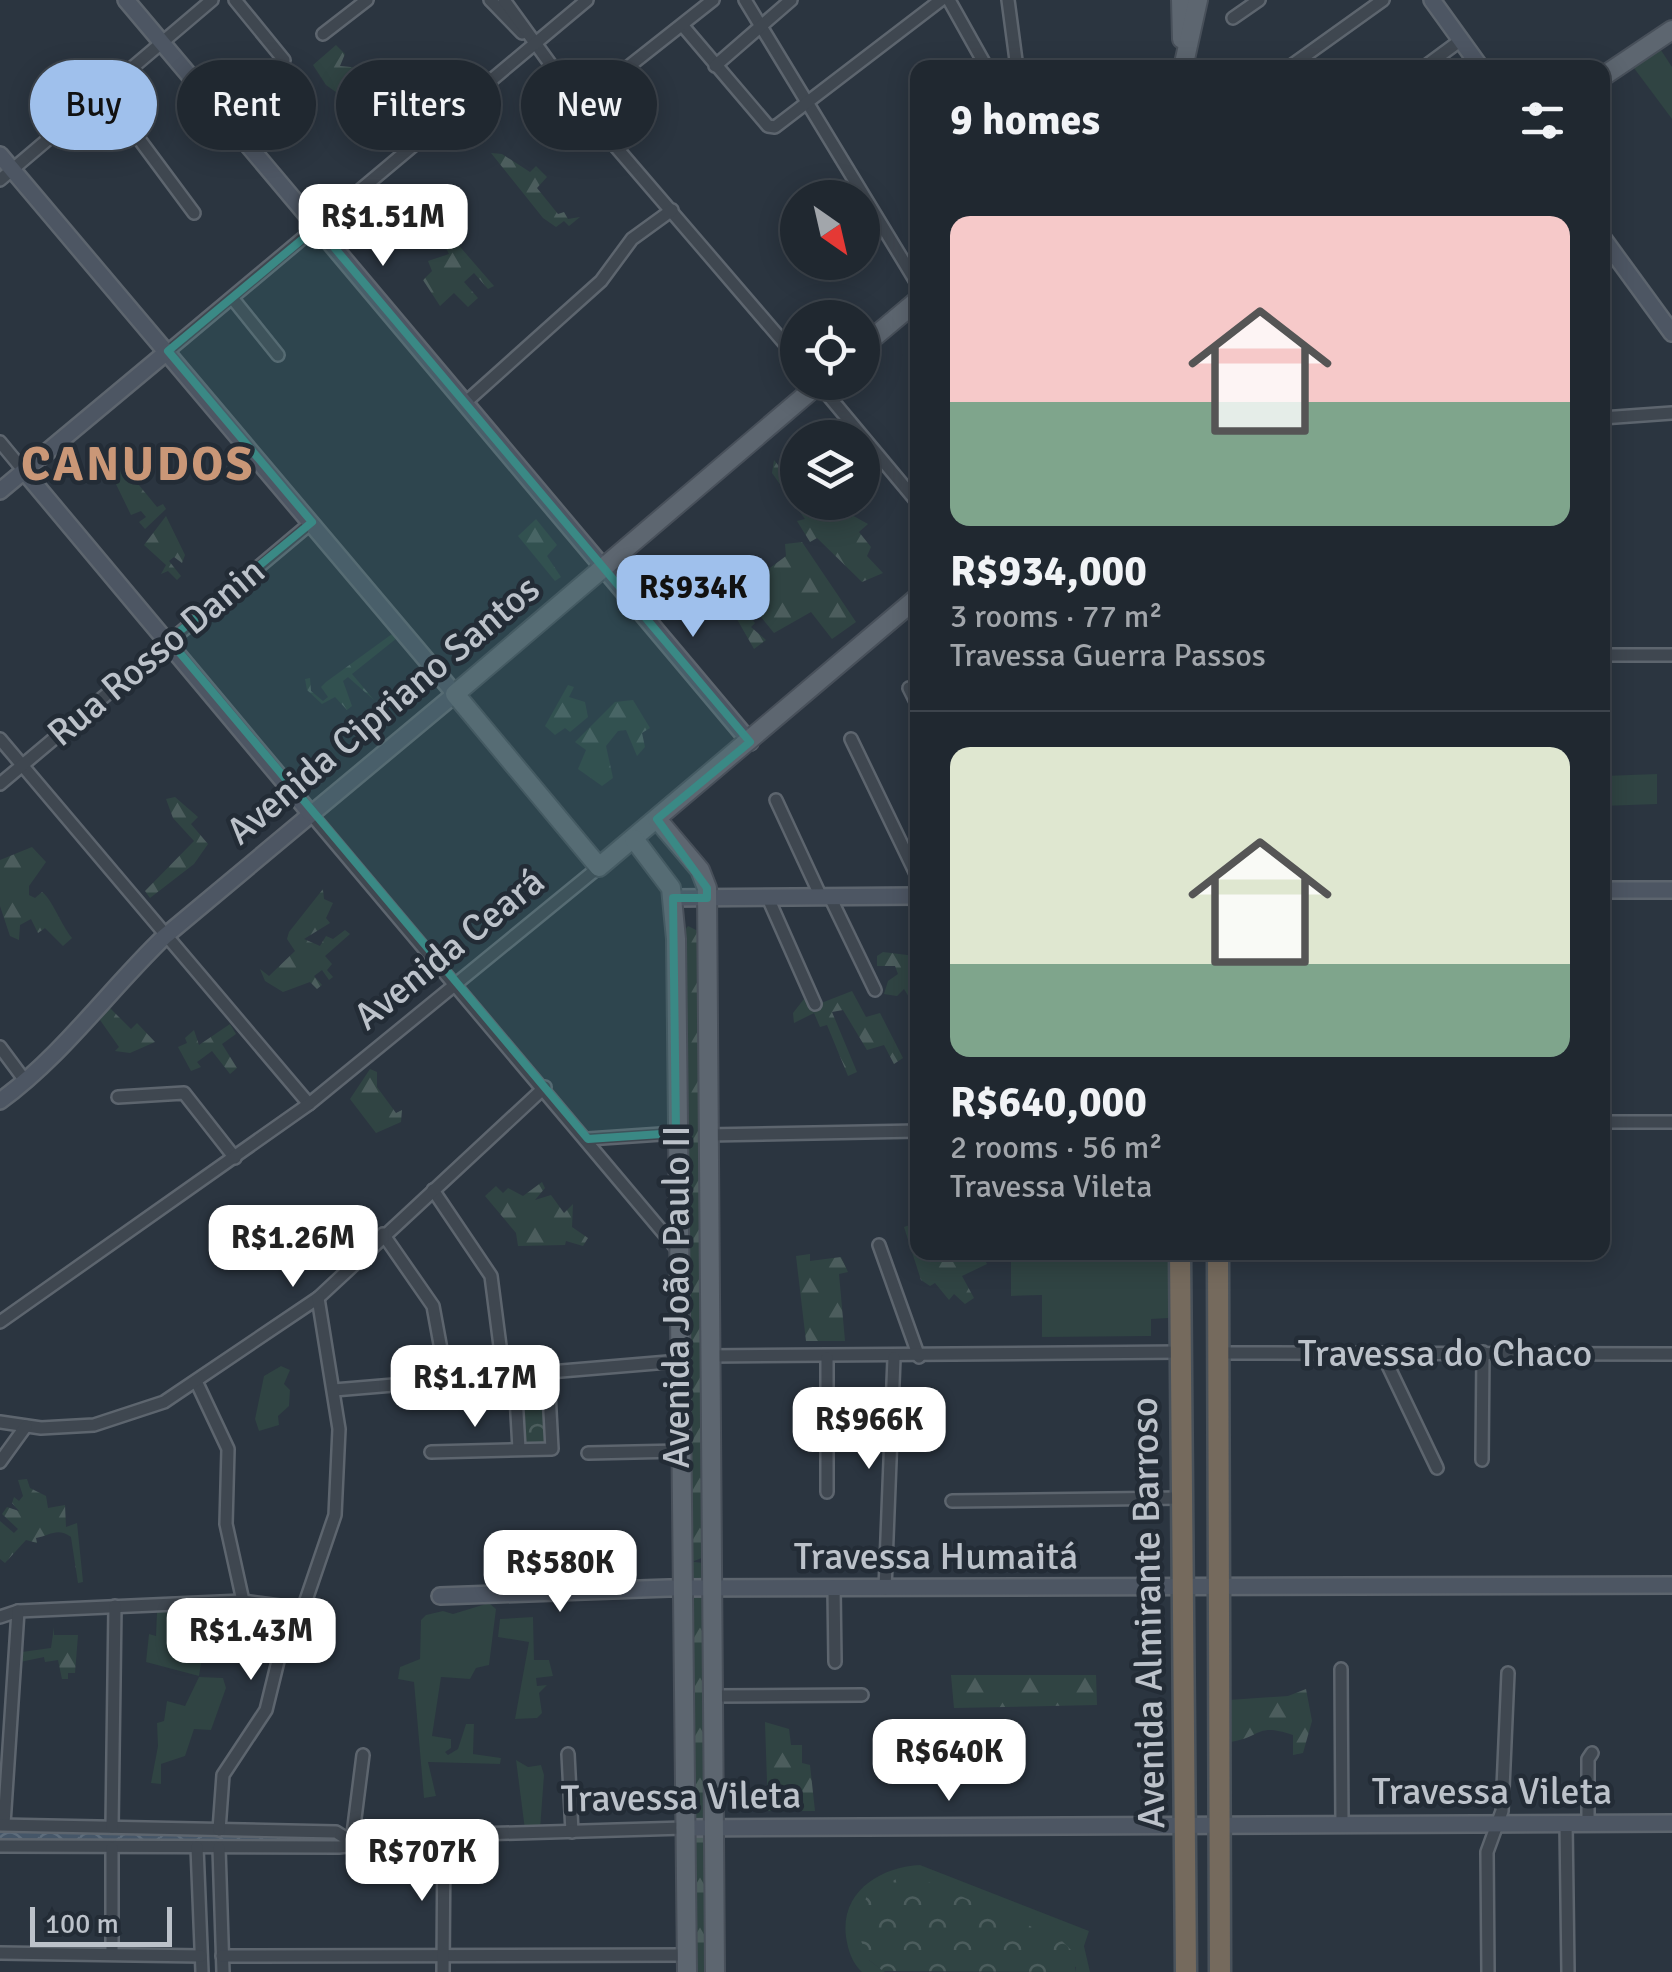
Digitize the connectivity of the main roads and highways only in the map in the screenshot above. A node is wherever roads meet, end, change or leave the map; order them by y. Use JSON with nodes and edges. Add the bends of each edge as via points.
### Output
{"nodes":[{"id":1,"x":1181,"y":0,"type":"edge"},
{"id":2,"x":1198,"y":0,"type":"edge"},
{"id":3,"x":1672,"y":30,"type":"edge"},
{"id":4,"x":1185,"y":45,"type":"junction"},
{"id":5,"x":1184,"y":60,"type":"edge"},
{"id":6,"x":1610,"y":72,"type":"edge"},
{"id":7,"x":910,"y":307,"type":"edge"},
{"id":8,"x":880,"y":332,"type":"edge"},
{"id":9,"x":799,"y":400,"type":"edge"},
{"id":10,"x":910,"y":605,"type":"edge"},
{"id":11,"x":657,"y":819,"type":"junction"},
{"id":12,"x":634,"y":839,"type":"junction"},
{"id":13,"x":599,"y":867,"type":"joint"},
{"id":14,"x":706,"y":938,"type":"junction"},
{"id":15,"x":676,"y":939,"type":"junction"},
{"id":16,"x":1180,"y":1260,"type":"edge"},
{"id":17,"x":1218,"y":1260,"type":"edge"},
{"id":18,"x":680,"y":1534,"type":"junction"},
{"id":19,"x":711,"y":1549,"type":"junction"},
{"id":20,"x":681,"y":1632,"type":"junction"},
{"id":21,"x":712,"y":1649,"type":"junction"},
{"id":22,"x":687,"y":1963,"type":"edge"},
{"id":23,"x":714,"y":1972,"type":"edge"},
{"id":24,"x":1186,"y":1972,"type":"edge"},
{"id":25,"x":1220,"y":1972,"type":"edge"}],
"edges":[{"from":1,"to":4,"type":"main road"},
{"from":2,"to":4,"type":"main road"},
{"from":3,"to":6,"type":"main road"},
{"from":4,"to":5,"type":"main road"},
{"from":7,"to":8,"type":"main road"},
{"from":9,"to":13,"type":"main road","name":"Avenida Cipriano Santos","via":[[455,694]]},
{"from":10,"to":11,"type":"main road","name":"Avenida Ceará"},
{"from":11,"to":12,"type":"main road","name":"Avenida Ceará"},
{"from":11,"to":14,"type":"main road","name":"Avenida João Paulo II","via":[[704,876]]},
{"from":12,"to":13,"type":"main road","name":"Avenida Ceará"},
{"from":12,"to":15,"type":"main road","name":"Avenida João Paulo II","via":[[668,882]]},
{"from":14,"to":15,"type":"main road","via":[[690,922]]},
{"from":14,"to":19,"type":"main road","name":"Avenida João Paulo II"},
{"from":15,"to":18,"type":"main road","name":"Avenida João Paulo II"},
{"from":16,"to":24,"type":"highway","name":"Avenida Almirante Barroso"},
{"from":17,"to":25,"type":"highway","name":"Avenida Almirante Barroso"},
{"from":18,"to":19,"type":"main road","via":[[691,1562],[703,1562]]},
{"from":18,"to":20,"type":"main road","name":"Avenida João Paulo II"},
{"from":19,"to":21,"type":"main road","name":"Avenida João Paulo II"},
{"from":20,"to":21,"type":"main road","via":[[687,1622],[700,1620]]},
{"from":20,"to":22,"type":"main road","name":"Avenida João Paulo II"},
{"from":21,"to":23,"type":"main road","name":"Avenida João Paulo II"}]}
